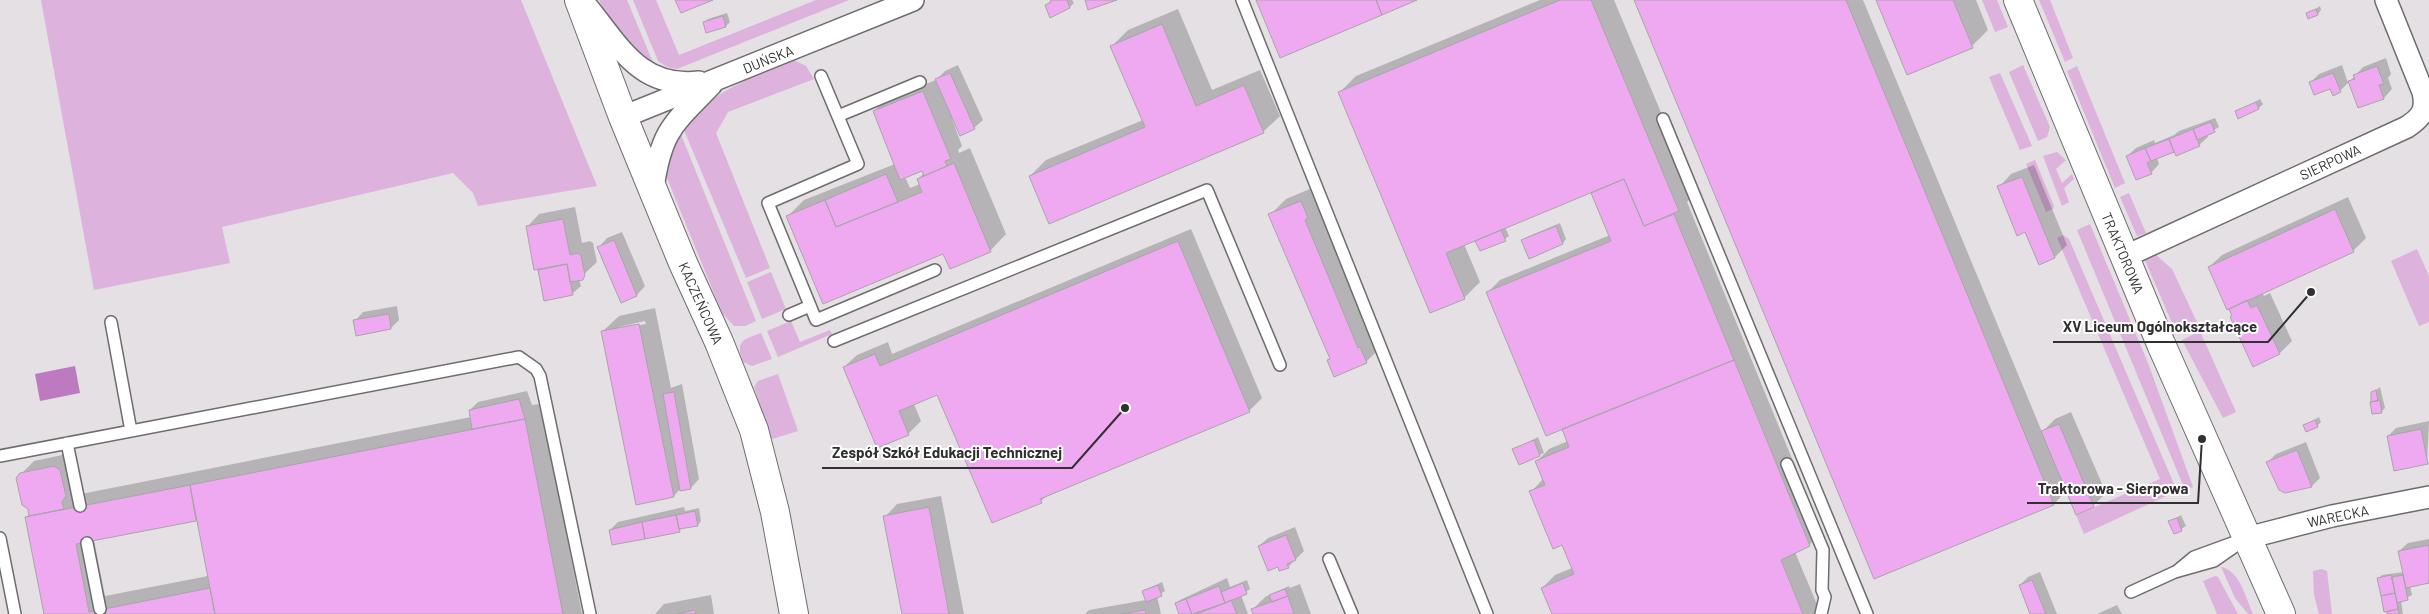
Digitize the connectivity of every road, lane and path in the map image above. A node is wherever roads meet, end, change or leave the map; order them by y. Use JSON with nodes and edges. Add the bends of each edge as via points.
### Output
{"nodes":[{"id":1,"x":581,"y":0,"type":"edge"},
{"id":2,"x":913,"y":0,"type":"edge"},
{"id":3,"x":1242,"y":0,"type":"edge"},
{"id":4,"x":2018,"y":0,"type":"edge"},
{"id":5,"x":2386,"y":0,"type":"edge"},
{"id":6,"x":821,"y":76,"type":"dead end"},
{"id":7,"x":717,"y":80,"type":"junction"},
{"id":8,"x":920,"y":82,"type":"dead end"},
{"id":9,"x":838,"y":116,"type":"junction"},
{"id":10,"x":623,"y":117,"type":"junction"},
{"id":11,"x":1663,"y":119,"type":"dead end"},
{"id":12,"x":653,"y":188,"type":"junction"},
{"id":13,"x":2124,"y":257,"type":"junction"},
{"id":14,"x":935,"y":270,"type":"dead end"},
{"id":15,"x":810,"y":306,"type":"junction"},
{"id":16,"x":789,"y":315,"type":"dead end"},
{"id":17,"x":111,"y":322,"type":"dead end"},
{"id":18,"x":834,"y":341,"type":"dead end"},
{"id":19,"x":1280,"y":365,"type":"dead end"},
{"id":20,"x":131,"y":431,"type":"junction"},
{"id":21,"x":67,"y":443,"type":"junction"},
{"id":22,"x":0,"y":456,"type":"edge"},
{"id":23,"x":1787,"y":464,"type":"dead end"},
{"id":24,"x":2429,"y":497,"type":"edge"},
{"id":25,"x":80,"y":506,"type":"dead end"},
{"id":26,"x":0,"y":538,"type":"edge"},
{"id":27,"x":2247,"y":538,"type":"junction"},
{"id":28,"x":87,"y":542,"type":"dead end"},
{"id":29,"x":1329,"y":559,"type":"dead end"},
{"id":30,"x":2131,"y":592,"type":"dead end"},
{"id":31,"x":100,"y":609,"type":"dead end"},
{"id":32,"x":15,"y":614,"type":"edge"},
{"id":33,"x":590,"y":614,"type":"edge"},
{"id":34,"x":794,"y":614,"type":"edge"},
{"id":35,"x":1352,"y":614,"type":"edge"},
{"id":36,"x":1487,"y":614,"type":"edge"},
{"id":37,"x":1821,"y":614,"type":"edge"},
{"id":38,"x":1867,"y":614,"type":"edge"},
{"id":39,"x":2281,"y":614,"type":"edge"}],
"edges":[{"from":1,"to":7,"type":"street","via":[[648,75],[685,83]]},
{"from":1,"to":10,"type":"street","name":"KACZEŃCOWA"},
{"from":2,"to":7,"type":"street","name":"DUŃSKA"},
{"from":3,"to":36,"type":"lane"},
{"from":4,"to":13,"type":"street","name":"TRAKTOROWA"},
{"from":5,"to":13,"type":"street","name":"SIERPOWA","via":[[2423,92],[2424,113],[2418,120]]},
{"from":6,"to":9,"type":"lane"},
{"from":7,"to":10,"type":"street","name":"DUŃSKA"},
{"from":7,"to":12,"type":"street","via":[[668,131],[660,148]]},
{"from":8,"to":9,"type":"lane"},
{"from":9,"to":15,"type":"lane","via":[[858,164],[768,202]]},
{"from":10,"to":12,"type":"street","name":"KACZEŃCOWA"},
{"from":11,"to":38,"type":"lane"},
{"from":12,"to":34,"type":"street","name":"KACZEŃCOWA","via":[[754,430]]},
{"from":13,"to":27,"type":"street","name":"TRAKTOROWA"},
{"from":14,"to":15,"type":"lane","via":[[816,320]]},
{"from":15,"to":16,"type":"lane"},
{"from":17,"to":20,"type":"lane"},
{"from":18,"to":19,"type":"lane","via":[[1207,190]]},
{"from":20,"to":21,"type":"lane"},
{"from":20,"to":33,"type":"lane","via":[[519,357],[536,368],[540,376]]},
{"from":21,"to":22,"type":"lane"},
{"from":21,"to":25,"type":"lane"},
{"from":23,"to":37,"type":"lane","via":[[1823,550],[1822,590],[1825,597]]},
{"from":24,"to":27,"type":"street","name":"WARECKA","via":[[2332,516]]},
{"from":26,"to":32,"type":"lane"},
{"from":27,"to":30,"type":"lane","via":[[2194,557],[2175,572]]},
{"from":27,"to":39,"type":"street","name":"TRAKTOROWA"},
{"from":28,"to":31,"type":"lane"},
{"from":29,"to":35,"type":"lane"}]}
